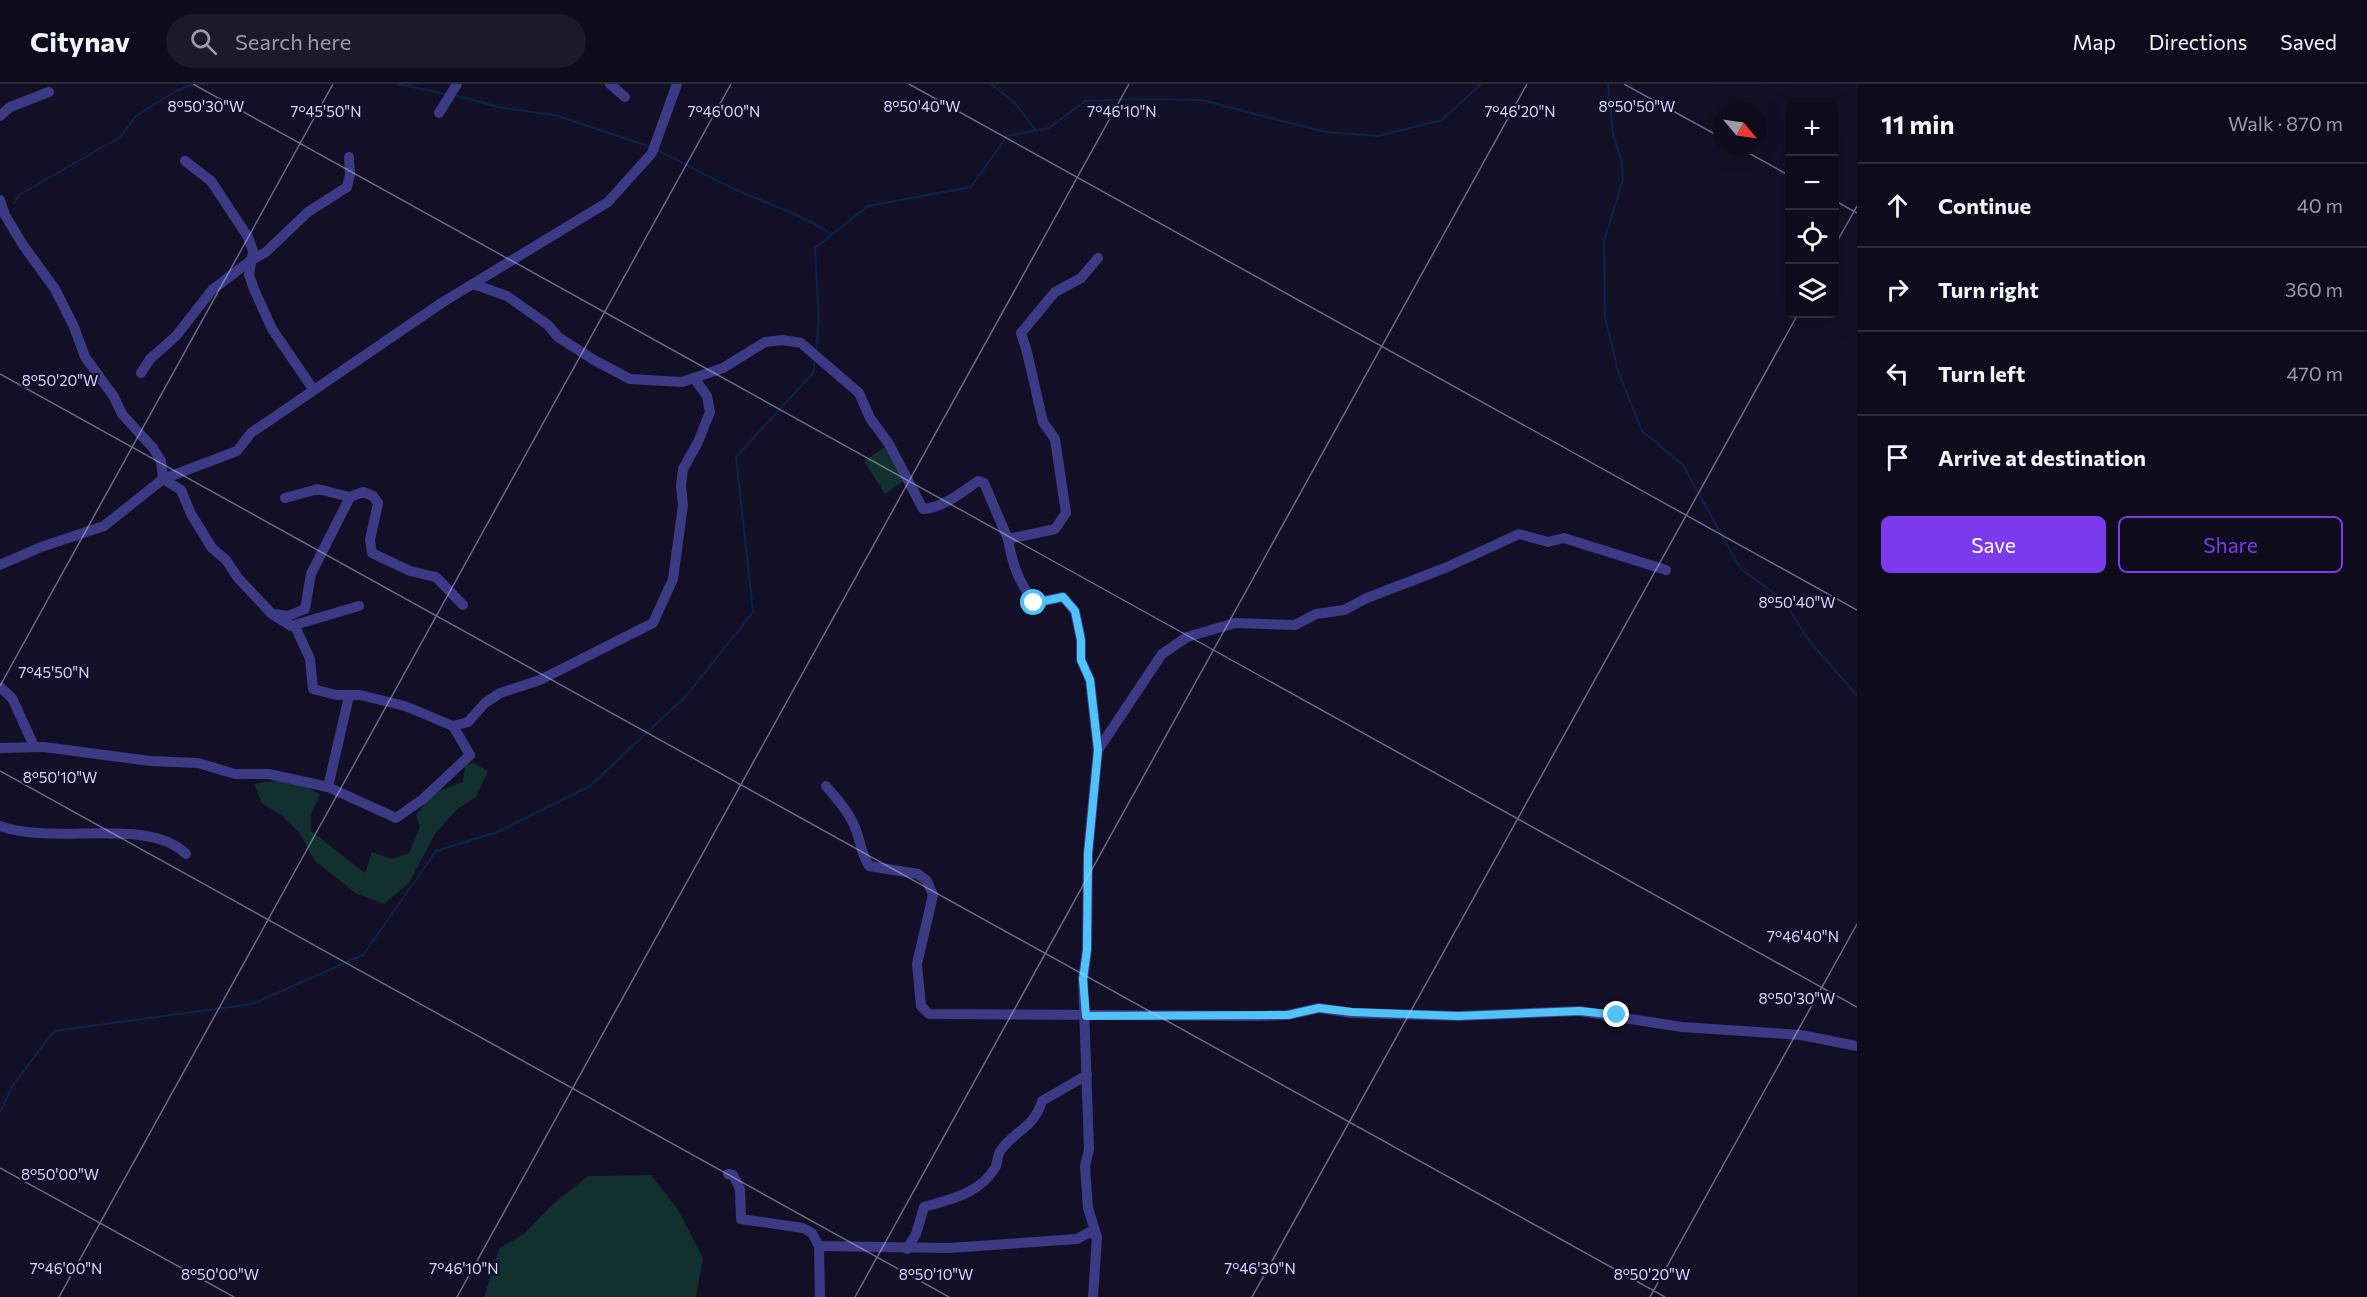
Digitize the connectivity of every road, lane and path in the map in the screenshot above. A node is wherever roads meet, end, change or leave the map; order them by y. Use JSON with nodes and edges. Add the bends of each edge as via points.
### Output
{"nodes":[{"id":1,"x":457,"y":84,"type":"edge"},
{"id":2,"x":610,"y":84,"type":"edge"},
{"id":3,"x":677,"y":84,"type":"edge"},
{"id":4,"x":49,"y":92,"type":"dead end"},
{"id":5,"x":625,"y":97,"type":"dead end"},
{"id":6,"x":439,"y":113,"type":"dead end"},
{"id":7,"x":0,"y":116,"type":"edge"},
{"id":8,"x":350,"y":157,"type":"dead end"},
{"id":9,"x":185,"y":161,"type":"dead end"},
{"id":10,"x":0,"y":200,"type":"edge"},
{"id":11,"x":1098,"y":258,"type":"dead end"},
{"id":12,"x":250,"y":261,"type":"junction"},
{"id":13,"x":473,"y":284,"type":"junction"},
{"id":14,"x":141,"y":373,"type":"dead end"},
{"id":15,"x":694,"y":378,"type":"junction"},
{"id":16,"x":313,"y":389,"type":"junction"},
{"id":17,"x":163,"y":479,"type":"junction"},
{"id":18,"x":350,"y":497,"type":"junction"},
{"id":19,"x":285,"y":498,"type":"dead end"},
{"id":20,"x":1008,"y":539,"type":"junction"},
{"id":21,"x":0,"y":565,"type":"edge"},
{"id":22,"x":1666,"y":570,"type":"dead end"},
{"id":23,"x":463,"y":605,"type":"dead end"},
{"id":24,"x":359,"y":606,"type":"dead end"},
{"id":25,"x":272,"y":614,"type":"junction"},
{"id":26,"x":294,"y":626,"type":"junction"},
{"id":27,"x":0,"y":687,"type":"edge"},
{"id":28,"x":349,"y":696,"type":"junction"},
{"id":29,"x":453,"y":726,"type":"junction"},
{"id":30,"x":34,"y":746,"type":"junction"},
{"id":31,"x":0,"y":748,"type":"edge"},
{"id":32,"x":1098,"y":750,"type":"junction"},
{"id":33,"x":826,"y":786,"type":"dead end"},
{"id":34,"x":328,"y":787,"type":"junction"},
{"id":35,"x":0,"y":826,"type":"edge"},
{"id":36,"x":186,"y":854,"type":"dead end"},
{"id":37,"x":1086,"y":1016,"type":"junction"},
{"id":38,"x":1857,"y":1046,"type":"edge"},
{"id":39,"x":1087,"y":1075,"type":"junction"},
{"id":40,"x":728,"y":1174,"type":"dead end"},
{"id":41,"x":1097,"y":1238,"type":"junction"},
{"id":42,"x":819,"y":1246,"type":"junction"},
{"id":43,"x":907,"y":1249,"type":"junction"},
{"id":44,"x":820,"y":1297,"type":"edge"},
{"id":45,"x":1093,"y":1297,"type":"edge"}],
"edges":[{"from":1,"to":6,"type":"street"},
{"from":2,"to":5,"type":"street"},
{"from":3,"to":13,"type":"street","via":[[651,153],[608,202]]},
{"from":4,"to":7,"type":"street","via":[[10,107]]},
{"from":8,"to":12,"type":"street","via":[[347,187],[309,212],[266,252]]},
{"from":9,"to":12,"type":"street","via":[[211,182],[240,224],[253,251]]},
{"from":10,"to":17,"type":"street","via":[[23,245],[55,289],[87,359],[122,414],[157,454]]},
{"from":11,"to":20,"type":"street","via":[[1081,278],[1055,292],[1021,333],[1043,422],[1055,439],[1066,513],[1055,529]]},
{"from":12,"to":14,"type":"street","via":[[212,290],[177,336],[150,359]]},
{"from":12,"to":16,"type":"street","via":[[249,275],[272,329]]},
{"from":13,"to":15,"type":"street","via":[[507,296],[558,337],[630,379],[682,382]]},
{"from":13,"to":16,"type":"street"},
{"from":15,"to":20,"type":"street","via":[[723,368],[765,342],[801,343],[859,393],[923,509],[958,495],[978,481],[984,483]]},
{"from":15,"to":29,"type":"street","via":[[707,396],[710,412],[683,469],[683,505],[673,579],[653,623],[540,680],[500,693],[468,722]]},
{"from":16,"to":17,"type":"street","via":[[251,433],[237,451]]},
{"from":17,"to":21,"type":"street","via":[[104,525]]},
{"from":17,"to":25,"type":"street","via":[[181,490],[212,548]]},
{"from":18,"to":19,"type":"street","via":[[318,489]]},
{"from":18,"to":23,"type":"street","via":[[363,492],[378,503],[370,540],[372,553],[410,571],[436,577]]},
{"from":18,"to":25,"type":"street","via":[[311,574],[305,609],[288,616]]},
{"from":20,"to":32,"type":"street","via":[[1012,562],[1034,603],[1063,597],[1075,611],[1081,660],[1090,680]]},
{"from":22,"to":32,"type":"street","via":[[1563,538],[1548,542],[1519,534],[1344,610],[1316,614],[1295,625],[1235,623],[1187,637],[1162,654]]},
{"from":24,"to":26,"type":"street"},
{"from":25,"to":26,"type":"street"},
{"from":26,"to":28,"type":"street","via":[[310,660],[313,689]]},
{"from":27,"to":30,"type":"street","via":[[12,698]]},
{"from":28,"to":29,"type":"street","via":[[405,706]]},
{"from":28,"to":34,"type":"street"},
{"from":29,"to":34,"type":"street","via":[[470,755],[423,799],[396,818]]},
{"from":30,"to":31,"type":"street"},
{"from":30,"to":34,"type":"street","via":[[198,763],[235,774],[269,774]]},
{"from":32,"to":37,"type":"street","via":[[1088,854],[1083,979]]},
{"from":33,"to":37,"type":"street","via":[[856,831],[860,853],[869,866],[918,874],[927,881],[933,895],[917,963],[921,1006],[929,1014]]},
{"from":35,"to":36,"type":"street","via":[[28,834],[117,833],[155,838],[180,847]]},
{"from":37,"to":38,"type":"street","via":[[1288,1015],[1319,1008],[1458,1016],[1580,1011],[1682,1027],[1801,1035]]},
{"from":37,"to":39,"type":"street"},
{"from":39,"to":41,"type":"street","via":[[1089,1149],[1085,1166],[1088,1208]]},
{"from":39,"to":43,"type":"street","via":[[1042,1101],[1023,1131],[1000,1150],[996,1167],[982,1184],[972,1192],[924,1207]]},
{"from":40,"to":42,"type":"street","via":[[733,1175],[740,1189],[741,1220],[803,1228],[812,1233]]},
{"from":41,"to":43,"type":"street","via":[[1090,1232],[1077,1239]]},
{"from":41,"to":45,"type":"street"},
{"from":42,"to":43,"type":"street"},
{"from":42,"to":44,"type":"street"}]}
